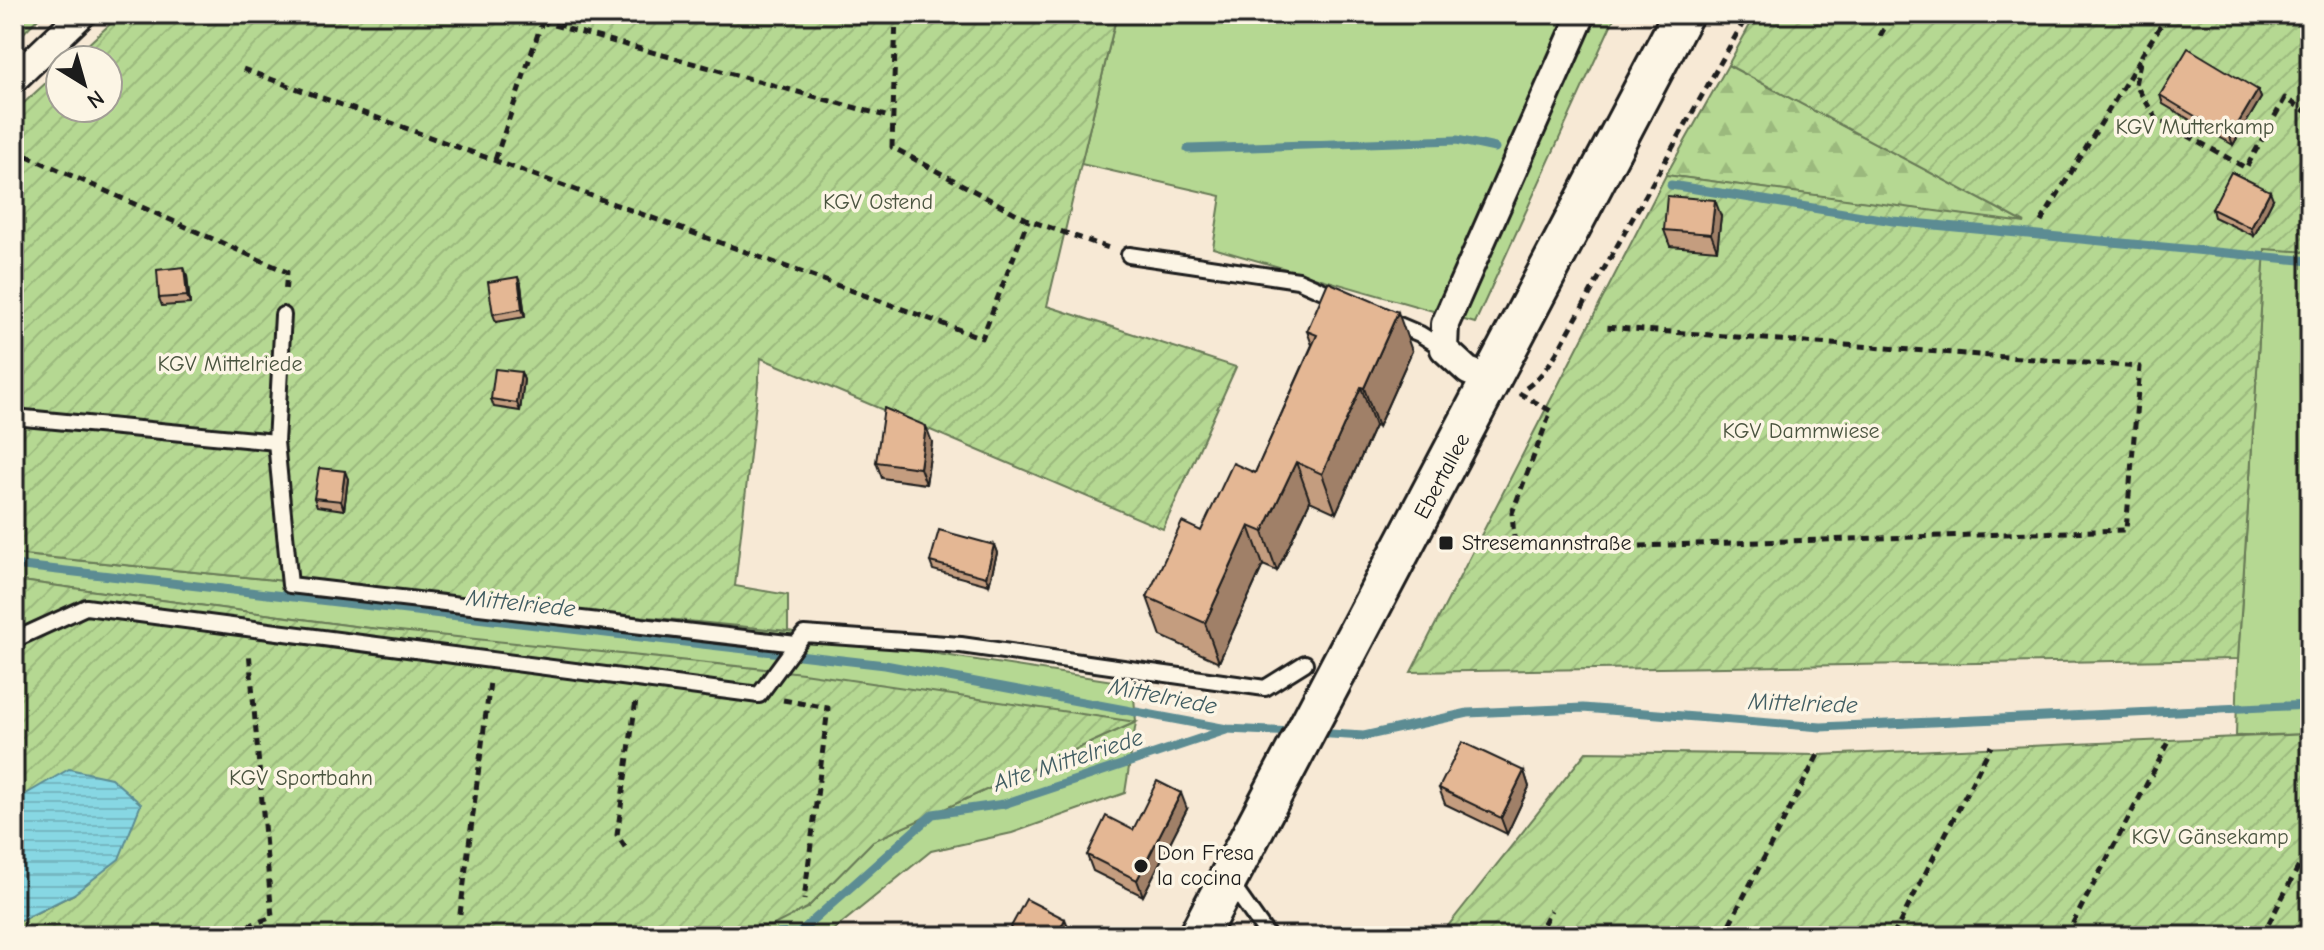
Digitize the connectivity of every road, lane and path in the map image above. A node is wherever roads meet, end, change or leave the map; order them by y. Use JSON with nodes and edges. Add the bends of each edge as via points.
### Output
{"nodes":[{"id":1,"x":82,"y":14,"type":"edge"},
{"id":2,"x":513,"y":14,"type":"edge"},
{"id":3,"x":565,"y":14,"type":"edge"},
{"id":4,"x":896,"y":14,"type":"edge"},
{"id":5,"x":1582,"y":14,"type":"edge"},
{"id":6,"x":1683,"y":14,"type":"edge"},
{"id":7,"x":1748,"y":14,"type":"edge"},
{"id":8,"x":1892,"y":14,"type":"edge"},
{"id":9,"x":2168,"y":14,"type":"edge"},
{"id":10,"x":542,"y":22,"type":"junction"},
{"id":11,"x":561,"y":27,"type":"junction"},
{"id":12,"x":1880,"y":36,"type":"dead end"},
{"id":13,"x":2142,"y":55,"type":"junction"},
{"id":14,"x":243,"y":69,"type":"dead end"},
{"id":15,"x":14,"y":79,"type":"edge"},
{"id":16,"x":2310,"y":114,"type":"edge"},
{"id":17,"x":893,"y":118,"type":"junction"},
{"id":18,"x":14,"y":150,"type":"edge"},
{"id":19,"x":495,"y":160,"type":"junction"},
{"id":20,"x":1028,"y":220,"type":"junction"},
{"id":21,"x":2041,"y":222,"type":"dead end"},
{"id":22,"x":1129,"y":255,"type":"joint"},
{"id":23,"x":1352,"y":304,"type":"edge"},
{"id":24,"x":283,"y":315,"type":"joint"},
{"id":25,"x":1379,"y":316,"type":"edge"},
{"id":26,"x":1604,"y":327,"type":"dead end"},
{"id":27,"x":1444,"y":349,"type":"junction"},
{"id":28,"x":1505,"y":386,"type":"junction"},
{"id":29,"x":14,"y":417,"type":"edge"},
{"id":30,"x":276,"y":442,"type":"junction"},
{"id":31,"x":247,"y":630,"type":"junction"},
{"id":32,"x":14,"y":640,"type":"edge"},
{"id":33,"x":796,"y":644,"type":"junction"},
{"id":34,"x":492,"y":661,"type":"junction"},
{"id":35,"x":1305,"y":663,"type":"dead end"},
{"id":36,"x":639,"y":680,"type":"junction"},
{"id":37,"x":759,"y":695,"type":"junction"},
{"id":38,"x":2170,"y":740,"type":"dead end"},
{"id":39,"x":1991,"y":746,"type":"dead end"},
{"id":40,"x":1818,"y":755,"type":"dead end"},
{"id":41,"x":2310,"y":845,"type":"edge"},
{"id":42,"x":625,"y":847,"type":"dead end"},
{"id":43,"x":1228,"y":879,"type":"junction"},
{"id":44,"x":804,"y":900,"type":"dead end"},
{"id":45,"x":1551,"y":910,"type":"dead end"},
{"id":46,"x":460,"y":914,"type":"dead end"},
{"id":47,"x":221,"y":936,"type":"edge"},
{"id":48,"x":1198,"y":936,"type":"edge"},
{"id":49,"x":1268,"y":936,"type":"edge"},
{"id":50,"x":1537,"y":936,"type":"edge"},
{"id":51,"x":1723,"y":936,"type":"edge"},
{"id":52,"x":1893,"y":936,"type":"edge"},
{"id":53,"x":2066,"y":936,"type":"edge"},
{"id":54,"x":2262,"y":936,"type":"edge"}],
"edges":[{"from":1,"to":15,"type":"street"},
{"from":2,"to":10,"type":"path"},
{"from":3,"to":11,"type":"path"},
{"from":4,"to":17,"type":"path"},
{"from":5,"to":27,"type":"street","via":[[1445,324]]},
{"from":6,"to":28,"type":"main road","name":"Ebertallee"},
{"from":7,"to":28,"type":"path","via":[[1578,315],[1533,383]]},
{"from":8,"to":12,"type":"path"},
{"from":9,"to":13,"type":"path"},
{"from":10,"to":11,"type":"path"},
{"from":10,"to":19,"type":"path"},
{"from":11,"to":17,"type":"path"},
{"from":13,"to":16,"type":"path","via":[[2135,84],[2156,118],[2246,168],[2285,98]]},
{"from":13,"to":21,"type":"path"},
{"from":14,"to":19,"type":"path"},
{"from":17,"to":20,"type":"path","via":[[892,147]]},
{"from":18,"to":24,"type":"path","via":[[287,272]]},
{"from":19,"to":20,"type":"path","via":[[982,338]]},
{"from":20,"to":22,"type":"path"},
{"from":22,"to":23,"type":"lane","via":[[1298,280]]},
{"from":24,"to":30,"type":"lane"},
{"from":25,"to":27,"type":"lane"},
{"from":26,"to":28,"type":"path","via":[[2140,367],[2126,530],[1515,550],[1512,513],[1551,411]]},
{"from":27,"to":28,"type":"street","via":[[1468,371]]},
{"from":28,"to":43,"type":"main road","name":"Ebertallee","via":[[1320,705]]},
{"from":29,"to":30,"type":"lane"},
{"from":30,"to":33,"type":"lane","via":[[290,585]]},
{"from":31,"to":32,"type":"lane","via":[[86,607]]},
{"from":31,"to":34,"type":"lane"},
{"from":31,"to":47,"type":"path","via":[[272,917]]},
{"from":33,"to":35,"type":"lane","via":[[804,634],[961,645],[1265,688]]},
{"from":33,"to":37,"type":"lane"},
{"from":34,"to":36,"type":"lane"},
{"from":34,"to":46,"type":"path"},
{"from":36,"to":37,"type":"lane"},
{"from":36,"to":42,"type":"path","via":[[617,835]]},
{"from":37,"to":44,"type":"path","via":[[828,708]]},
{"from":38,"to":53,"type":"path"},
{"from":39,"to":52,"type":"path"},
{"from":40,"to":51,"type":"path"},
{"from":41,"to":54,"type":"path"},
{"from":43,"to":48,"type":"main road","name":"Ebertallee"},
{"from":43,"to":49,"type":"lane"},
{"from":45,"to":50,"type":"path"}]}
